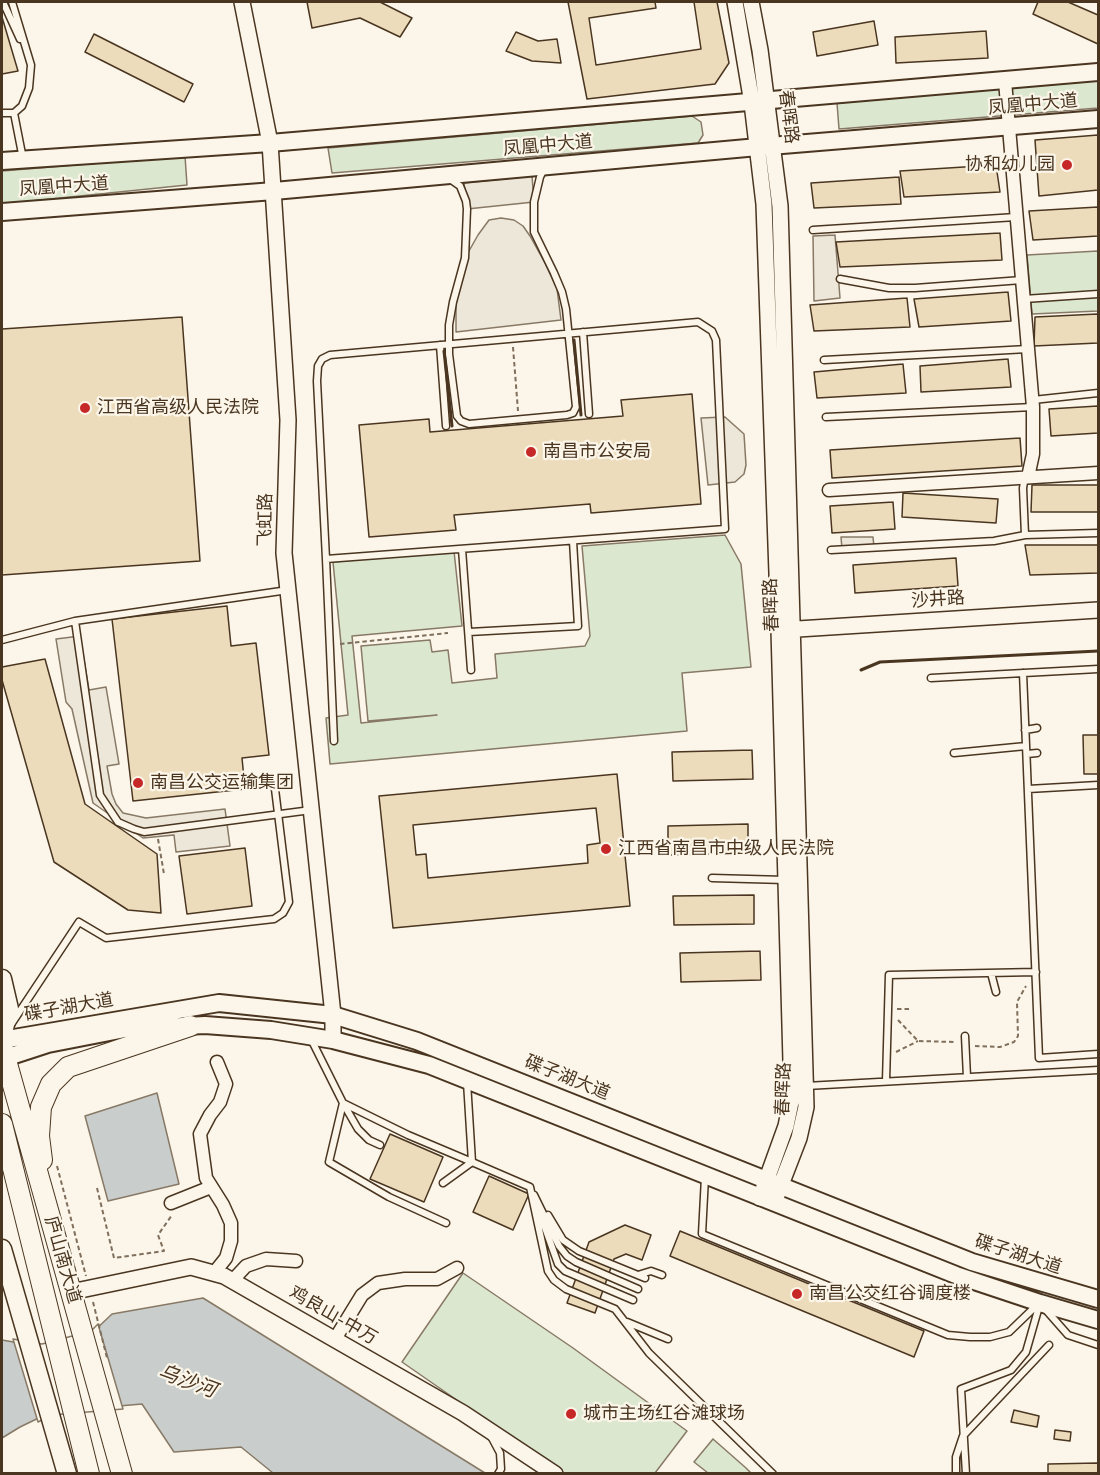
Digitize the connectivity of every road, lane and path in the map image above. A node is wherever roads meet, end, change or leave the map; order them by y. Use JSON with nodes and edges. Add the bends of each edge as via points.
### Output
{"nodes":[{"id":1,"x":3,"y":2,"type":"edge"},
{"id":2,"x":12,"y":2,"type":"edge"},
{"id":3,"x":242,"y":2,"type":"edge"},
{"id":4,"x":735,"y":2,"type":"edge"},
{"id":5,"x":751,"y":2,"type":"edge"},
{"id":6,"x":31,"y":65,"type":"junction"},
{"id":7,"x":1098,"y":72,"type":"edge"},
{"id":8,"x":1005,"y":81,"type":"junction"},
{"id":9,"x":759,"y":103,"type":"junction"},
{"id":10,"x":2,"y":113,"type":"edge"},
{"id":11,"x":14,"y":113,"type":"junction"},
{"id":12,"x":1098,"y":119,"type":"edge"},
{"id":13,"x":1008,"y":126,"type":"junction"},
{"id":14,"x":270,"y":143,"type":"junction"},
{"id":15,"x":765,"y":146,"type":"junction"},
{"id":16,"x":23,"y":160,"type":"junction"},
{"id":17,"x":2,"y":161,"type":"edge"},
{"id":18,"x":546,"y":166,"type":"junction"},
{"id":19,"x":444,"y":175,"type":"junction"},
{"id":20,"x":274,"y":191,"type":"junction"},
{"id":21,"x":2,"y":212,"type":"edge"},
{"id":22,"x":1016,"y":217,"type":"junction"},
{"id":23,"x":813,"y":230,"type":"dead end"},
{"id":24,"x":840,"y":279,"type":"dead end"},
{"id":25,"x":1022,"y":280,"type":"junction"},
{"id":26,"x":1098,"y":294,"type":"edge"},
{"id":27,"x":1024,"y":299,"type":"junction"},
{"id":28,"x":583,"y":332,"type":"junction"},
{"id":29,"x":570,"y":337,"type":"junction"},
{"id":30,"x":512,"y":339,"type":"junction"},
{"id":31,"x":449,"y":344,"type":"junction"},
{"id":32,"x":440,"y":345,"type":"junction"},
{"id":33,"x":1028,"y":349,"type":"junction"},
{"id":34,"x":824,"y":360,"type":"dead end"},
{"id":35,"x":1098,"y":393,"type":"edge"},
{"id":36,"x":1033,"y":404,"type":"junction"},
{"id":37,"x":589,"y":414,"type":"dead end"},
{"id":38,"x":826,"y":417,"type":"dead end"},
{"id":39,"x":519,"y":420,"type":"junction"},
{"id":40,"x":446,"y":426,"type":"dead end"},
{"id":41,"x":1098,"y":473,"type":"edge"},
{"id":42,"x":1028,"y":477,"type":"junction"},
{"id":43,"x":829,"y":490,"type":"dead end"},
{"id":44,"x":1098,"y":534,"type":"edge"},
{"id":45,"x":1024,"y":535,"type":"junction"},
{"id":46,"x":573,"y":541,"type":"junction"},
{"id":47,"x":462,"y":549,"type":"junction"},
{"id":48,"x":831,"y":550,"type":"dead end"},
{"id":49,"x":326,"y":559,"type":"junction"},
{"id":50,"x":288,"y":590,"type":"junction"},
{"id":51,"x":1098,"y":610,"type":"edge"},
{"id":52,"x":75,"y":621,"type":"junction"},
{"id":53,"x":785,"y":630,"type":"junction"},
{"id":54,"x":448,"y":633,"type":"dead end"},
{"id":55,"x":469,"y":633,"type":"junction"},
{"id":56,"x":2,"y":640,"type":"edge"},
{"id":57,"x":329,"y":645,"type":"junction"},
{"id":58,"x":1098,"y":669,"type":"edge"},
{"id":59,"x":471,"y":670,"type":"dead end"},
{"id":60,"x":1023,"y":673,"type":"junction"},
{"id":61,"x":931,"y":678,"type":"dead end"},
{"id":62,"x":1037,"y":728,"type":"dead end"},
{"id":63,"x":1025,"y":730,"type":"junction"},
{"id":64,"x":334,"y":741,"type":"dead end"},
{"id":65,"x":1026,"y":746,"type":"junction"},
{"id":66,"x":954,"y":753,"type":"dead end"},
{"id":67,"x":1037,"y":753,"type":"dead end"},
{"id":68,"x":1027,"y":754,"type":"junction"},
{"id":69,"x":1098,"y":785,"type":"edge"},
{"id":70,"x":275,"y":789,"type":"dead end"},
{"id":71,"x":1028,"y":789,"type":"junction"},
{"id":72,"x":311,"y":810,"type":"junction"},
{"id":73,"x":278,"y":814,"type":"junction"},
{"id":74,"x":156,"y":830,"type":"junction"},
{"id":75,"x":164,"y":874,"type":"dead end"},
{"id":76,"x":712,"y":878,"type":"dead end"},
{"id":77,"x":786,"y":880,"type":"junction"},
{"id":78,"x":1036,"y":972,"type":"junction"},
{"id":79,"x":991,"y":973,"type":"junction"},
{"id":80,"x":2,"y":979,"type":"edge"},
{"id":81,"x":996,"y":992,"type":"dead end"},
{"id":82,"x":888,"y":1009,"type":"junction"},
{"id":83,"x":910,"y":1009,"type":"dead end"},
{"id":84,"x":333,"y":1015,"type":"junction"},
{"id":85,"x":190,"y":1026,"type":"junction"},
{"id":86,"x":310,"y":1036,"type":"junction"},
{"id":87,"x":965,"y":1039,"type":"junction"},
{"id":88,"x":333,"y":1040,"type":"junction"},
{"id":89,"x":918,"y":1041,"type":"junction"},
{"id":90,"x":2,"y":1046,"type":"edge"},
{"id":91,"x":1098,"y":1054,"type":"edge"},
{"id":92,"x":887,"y":1057,"type":"junction"},
{"id":93,"x":217,"y":1062,"type":"dead end"},
{"id":94,"x":1098,"y":1070,"type":"edge"},
{"id":95,"x":967,"y":1077,"type":"junction"},
{"id":96,"x":467,"y":1081,"type":"junction"},
{"id":97,"x":886,"y":1082,"type":"junction"},
{"id":98,"x":805,"y":1086,"type":"junction"},
{"id":99,"x":343,"y":1103,"type":"junction"},
{"id":100,"x":2,"y":1124,"type":"edge"},
{"id":101,"x":380,"y":1145,"type":"dead end"},
{"id":102,"x":472,"y":1161,"type":"junction"},
{"id":103,"x":56,"y":1164,"type":"dead end"},
{"id":104,"x":2,"y":1166,"type":"edge"},
{"id":105,"x":705,"y":1177,"type":"junction"},
{"id":106,"x":16,"y":1182,"type":"junction"},
{"id":107,"x":443,"y":1182,"type":"dead end"},
{"id":108,"x":774,"y":1182,"type":"junction"},
{"id":109,"x":212,"y":1187,"type":"junction"},
{"id":110,"x":530,"y":1187,"type":"junction"},
{"id":111,"x":97,"y":1188,"type":"dead end"},
{"id":112,"x":185,"y":1197,"type":"junction"},
{"id":113,"x":767,"y":1201,"type":"junction"},
{"id":114,"x":171,"y":1203,"type":"dead end"},
{"id":115,"x":48,"y":1213,"type":"junction"},
{"id":116,"x":446,"y":1223,"type":"dead end"},
{"id":117,"x":2,"y":1249,"type":"edge"},
{"id":118,"x":296,"y":1261,"type":"dead end"},
{"id":119,"x":457,"y":1268,"type":"dead end"},
{"id":120,"x":214,"y":1274,"type":"junction"},
{"id":121,"x":638,"y":1275,"type":"junction"},
{"id":122,"x":662,"y":1275,"type":"dead end"},
{"id":123,"x":645,"y":1278,"type":"dead end"},
{"id":124,"x":232,"y":1281,"type":"junction"},
{"id":125,"x":638,"y":1288,"type":"dead end"},
{"id":126,"x":79,"y":1296,"type":"junction"},
{"id":127,"x":1098,"y":1299,"type":"edge"},
{"id":128,"x":633,"y":1300,"type":"dead end"},
{"id":129,"x":1040,"y":1303,"type":"junction"},
{"id":130,"x":1098,"y":1320,"type":"edge"},
{"id":131,"x":626,"y":1322,"type":"junction"},
{"id":132,"x":668,"y":1339,"type":"dead end"},
{"id":133,"x":335,"y":1340,"type":"junction"},
{"id":134,"x":1049,"y":1345,"type":"dead end"},
{"id":135,"x":1098,"y":1345,"type":"edge"},
{"id":136,"x":488,"y":1429,"type":"junction"},
{"id":137,"x":963,"y":1436,"type":"junction"},
{"id":138,"x":500,"y":1471,"type":"edge"},
{"id":139,"x":67,"y":1473,"type":"edge"},
{"id":140,"x":89,"y":1473,"type":"edge"},
{"id":141,"x":122,"y":1473,"type":"edge"},
{"id":142,"x":555,"y":1473,"type":"edge"},
{"id":143,"x":773,"y":1473,"type":"edge"},
{"id":144,"x":956,"y":1473,"type":"edge"},
{"id":145,"x":966,"y":1473,"type":"edge"}],
"edges":[{"from":1,"to":6,"type":"lane"},
{"from":2,"to":6,"type":"lane"},
{"from":3,"to":14,"type":"street","name":"飞虹路"},
{"from":4,"to":9,"type":"street","name":"春晖路"},
{"from":5,"to":9,"type":"street","name":"春晖路","via":[[760,50]]},
{"from":6,"to":11,"type":"lane","via":[[29,88],[22,106]]},
{"from":7,"to":8,"type":"main road","name":"凤凰中大道"},
{"from":8,"to":9,"type":"main road","name":"凤凰中大道"},
{"from":8,"to":13,"type":"street"},
{"from":9,"to":14,"type":"main road","name":"凤凰中大道"},
{"from":9,"to":15,"type":"street","name":"春晖路"},
{"from":10,"to":11,"type":"lane"},
{"from":11,"to":16,"type":"lane"},
{"from":12,"to":13,"type":"main road","name":"凤凰中大道"},
{"from":13,"to":15,"type":"main road","name":"凤凰中大道"},
{"from":13,"to":22,"type":"street"},
{"from":14,"to":16,"type":"main road","name":"凤凰中大道"},
{"from":14,"to":20,"type":"street","name":"飞虹路"},
{"from":15,"to":18,"type":"main road","name":"凤凰中大道"},
{"from":15,"to":53,"type":"street","name":"春晖路","via":[[764,204]]},
{"from":16,"to":17,"type":"main road","name":"凤凰中大道"},
{"from":18,"to":19,"type":"main road","name":"凤凰中大道"},
{"from":18,"to":29,"type":"lane","via":[[534,202],[534,232],[562,291]]},
{"from":19,"to":20,"type":"main road","name":"凤凰中大道"},
{"from":19,"to":31,"type":"lane","via":[[460,186],[467,209],[465,258],[453,302]]},
{"from":20,"to":21,"type":"main road","name":"凤凰中大道"},
{"from":20,"to":50,"type":"street","name":"飞虹路","via":[[288,420],[284,553]]},
{"from":22,"to":23,"type":"lane"},
{"from":22,"to":25,"type":"street"},
{"from":24,"to":25,"type":"lane","via":[[889,288]]},
{"from":25,"to":27,"type":"street"},
{"from":26,"to":27,"type":"lane"},
{"from":27,"to":33,"type":"street"},
{"from":28,"to":29,"type":"lane"},
{"from":28,"to":37,"type":"lane"},
{"from":28,"to":46,"type":"lane","via":[[698,322],[712,331],[716,340],[725,529]]},
{"from":29,"to":30,"type":"lane"},
{"from":29,"to":39,"type":"lane","via":[[576,407],[573,413]]},
{"from":30,"to":31,"type":"lane"},
{"from":30,"to":39,"type":"path"},
{"from":31,"to":32,"type":"lane"},
{"from":31,"to":39,"type":"lane","via":[[461,422]]},
{"from":32,"to":40,"type":"lane"},
{"from":32,"to":49,"type":"lane","via":[[330,355],[318,366]]},
{"from":33,"to":34,"type":"lane"},
{"from":33,"to":36,"type":"street"},
{"from":35,"to":36,"type":"lane"},
{"from":36,"to":38,"type":"lane"},
{"from":36,"to":42,"type":"street","via":[[1033,454]]},
{"from":41,"to":42,"type":"street"},
{"from":42,"to":43,"type":"street"},
{"from":42,"to":45,"type":"lane","via":[[1023,488]]},
{"from":44,"to":45,"type":"lane"},
{"from":45,"to":48,"type":"lane","via":[[994,541]]},
{"from":46,"to":47,"type":"lane"},
{"from":46,"to":55,"type":"lane","via":[[578,626]]},
{"from":47,"to":49,"type":"lane"},
{"from":47,"to":55,"type":"lane"},
{"from":49,"to":57,"type":"lane"},
{"from":50,"to":52,"type":"lane"},
{"from":50,"to":72,"type":"street","name":"飞虹路"},
{"from":51,"to":53,"type":"street","name":"沙井路"},
{"from":52,"to":56,"type":"lane"},
{"from":52,"to":74,"type":"lane","via":[[100,795],[118,822],[144,832]]},
{"from":53,"to":77,"type":"street","name":"春晖路"},
{"from":53,"to":98,"type":"street","name":"春晖路"},
{"from":54,"to":57,"type":"path"},
{"from":55,"to":59,"type":"lane"},
{"from":57,"to":64,"type":"lane"},
{"from":58,"to":60,"type":"lane"},
{"from":60,"to":61,"type":"lane"},
{"from":60,"to":63,"type":"lane"},
{"from":62,"to":63,"type":"lane"},
{"from":63,"to":65,"type":"lane"},
{"from":65,"to":66,"type":"lane"},
{"from":65,"to":68,"type":"lane"},
{"from":67,"to":68,"type":"lane"},
{"from":68,"to":71,"type":"lane"},
{"from":69,"to":71,"type":"lane"},
{"from":70,"to":73,"type":"lane"},
{"from":71,"to":78,"type":"lane"},
{"from":72,"to":73,"type":"lane"},
{"from":72,"to":84,"type":"street","name":"飞虹路"},
{"from":73,"to":74,"type":"lane"},
{"from":73,"to":90,"type":"lane","via":[[289,902],[283,913],[274,919],[106,938],[79,922]]},
{"from":74,"to":75,"type":"path"},
{"from":76,"to":77,"type":"lane"},
{"from":77,"to":108,"type":"street","name":"春晖路","via":[[792,1097]]},
{"from":78,"to":79,"type":"lane"},
{"from":78,"to":87,"type":"path","via":[[1017,1002],[1014,1042],[992,1048],[979,1047]]},
{"from":78,"to":91,"type":"lane","via":[[1040,1058]]},
{"from":79,"to":81,"type":"lane"},
{"from":79,"to":82,"type":"lane","via":[[889,975]]},
{"from":80,"to":90,"type":"main road","via":[[9,1009]]},
{"from":82,"to":83,"type":"path"},
{"from":82,"to":89,"type":"path"},
{"from":82,"to":92,"type":"lane"},
{"from":84,"to":88,"type":"street","name":"飞虹路"},
{"from":84,"to":90,"type":"main road","name":"碟子湖大道","via":[[219,1003]]},
{"from":84,"to":108,"type":"main road","name":"碟子湖大道","via":[[417,1041]]},
{"from":85,"to":86,"type":"main road","name":"碟子湖大道"},
{"from":85,"to":90,"type":"main road","name":"碟子湖大道","via":[[125,1029],[48,1044]]},
{"from":85,"to":115,"type":"highway","via":[[68,1067],[51,1084],[41,1107],[39,1136]]},
{"from":86,"to":88,"type":"main road","name":"碟子湖大道"},
{"from":86,"to":99,"type":"lane"},
{"from":87,"to":89,"type":"path"},
{"from":87,"to":95,"type":"lane"},
{"from":88,"to":96,"type":"main road","name":"碟子湖大道","via":[[429,1065]]},
{"from":89,"to":92,"type":"path"},
{"from":90,"to":115,"type":"highway","name":"庐山南大道"},
{"from":92,"to":97,"type":"lane"},
{"from":93,"to":109,"type":"street","via":[[226,1084],[200,1134],[206,1178]]},
{"from":94,"to":95,"type":"lane"},
{"from":95,"to":97,"type":"lane"},
{"from":96,"to":102,"type":"lane"},
{"from":96,"to":105,"type":"main road","name":"碟子湖大道"},
{"from":97,"to":98,"type":"lane"},
{"from":98,"to":108,"type":"street","name":"春晖路","via":[[806,1107],[799,1138]]},
{"from":99,"to":101,"type":"lane","via":[[358,1129]]},
{"from":99,"to":102,"type":"lane","via":[[408,1136]]},
{"from":99,"to":116,"type":"lane","via":[[329,1162],[389,1197]]},
{"from":100,"to":106,"type":"highway","name":"庐山南大道"},
{"from":102,"to":107,"type":"lane"},
{"from":102,"to":110,"type":"lane"},
{"from":103,"to":126,"type":"path"},
{"from":104,"to":106,"type":"main road"},
{"from":105,"to":113,"type":"main road","name":"碟子湖大道"},
{"from":105,"to":129,"type":"lane","via":[[702,1234],[948,1335],[970,1338],[1009,1332]]},
{"from":106,"to":140,"type":"highway","name":"庐山南大道"},
{"from":108,"to":113,"type":"street","name":"春晖路"},
{"from":108,"to":127,"type":"main road","name":"碟子湖大道","via":[[972,1262]]},
{"from":109,"to":112,"type":"street"},
{"from":109,"to":120,"type":"street","via":[[231,1223],[226,1258]]},
{"from":110,"to":121,"type":"lane","via":[[564,1240],[579,1251]]},
{"from":110,"to":125,"type":"lane","via":[[567,1256]]},
{"from":110,"to":128,"type":"lane","via":[[558,1264],[565,1271]]},
{"from":110,"to":131,"type":"lane","via":[[548,1271],[554,1280],[615,1309]]},
{"from":111,"to":112,"type":"path","via":[[114,1258],[164,1251],[158,1235]]},
{"from":112,"to":114,"type":"street"},
{"from":113,"to":129,"type":"main road","name":"碟子湖大道","via":[[956,1275]]},
{"from":115,"to":126,"type":"highway","name":"庐山南大道"},
{"from":117,"to":139,"type":"main road"},
{"from":118,"to":124,"type":"street","via":[[266,1259],[246,1266]]},
{"from":119,"to":133,"type":"street","via":[[437,1280],[378,1283],[362,1295]]},
{"from":120,"to":124,"type":"street","name":"鸡良山-中万"},
{"from":120,"to":126,"type":"street","name":"鸡良山-中万","via":[[191,1267]]},
{"from":121,"to":122,"type":"lane","via":[[651,1271]]},
{"from":121,"to":123,"type":"lane"},
{"from":124,"to":133,"type":"street","name":"鸡良山-中万"},
{"from":126,"to":141,"type":"highway","name":"庐山南大道"},
{"from":129,"to":130,"type":"main road","name":"碟子湖大道"},
{"from":129,"to":135,"type":"lane","via":[[1068,1335]]},
{"from":129,"to":137,"type":"lane","via":[[1026,1352],[1011,1370],[961,1389]]},
{"from":131,"to":132,"type":"lane"},
{"from":131,"to":143,"type":"lane","via":[[650,1353]]},
{"from":133,"to":136,"type":"street","name":"鸡良山-中万"},
{"from":134,"to":137,"type":"lane"},
{"from":136,"to":138,"type":"lane","via":[[500,1453]]},
{"from":136,"to":142,"type":"street","name":"鸡良山-中万"},
{"from":137,"to":144,"type":"lane"},
{"from":137,"to":145,"type":"lane"}]}
